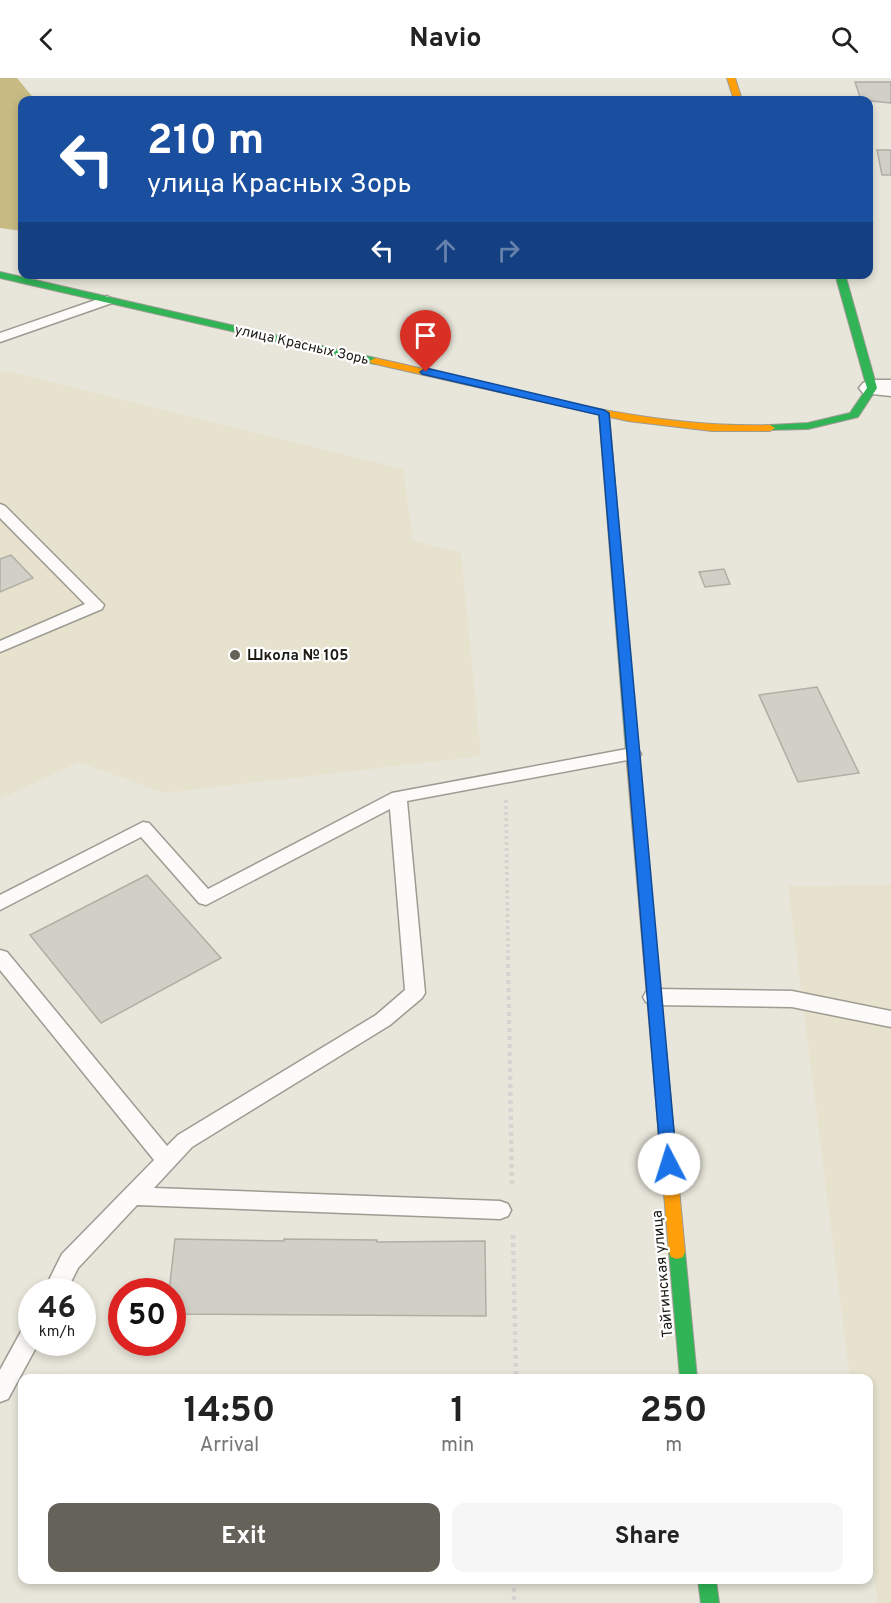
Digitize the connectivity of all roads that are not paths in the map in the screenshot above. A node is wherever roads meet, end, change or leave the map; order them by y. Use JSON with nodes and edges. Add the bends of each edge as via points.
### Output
{"nodes":[{"id":1,"x":730,"y":78,"type":"edge"},
{"id":2,"x":737,"y":96,"type":"edge"},
{"id":3,"x":0,"y":275,"type":"edge"},
{"id":4,"x":842,"y":279,"type":"edge"},
{"id":5,"x":107,"y":300,"type":"junction"},
{"id":6,"x":0,"y":338,"type":"edge"},
{"id":7,"x":881,"y":388,"type":"edge"},
{"id":8,"x":604,"y":413,"type":"junction"},
{"id":9,"x":0,"y":509,"type":"edge"},
{"id":10,"x":0,"y":647,"type":"edge"},
{"id":11,"x":632,"y":754,"type":"junction"},
{"id":12,"x":398,"y":797,"type":"junction"},
{"id":13,"x":0,"y":903,"type":"edge"},
{"id":14,"x":0,"y":957,"type":"edge"},
{"id":15,"x":653,"y":997,"type":"junction"},
{"id":16,"x":891,"y":1019,"type":"edge"},
{"id":17,"x":166,"y":1160,"type":"junction"},
{"id":18,"x":132,"y":1196,"type":"junction"},
{"id":19,"x":506,"y":1203,"type":"road end"},
{"id":20,"x":61,"y":1278,"type":"edge"},
{"id":21,"x":19,"y":1356,"type":"edge"},
{"id":22,"x":689,"y":1374,"type":"edge"},
{"id":23,"x":4,"y":1384,"type":"edge"},
{"id":24,"x":708,"y":1584,"type":"edge"},
{"id":25,"x":710,"y":1603,"type":"edge"}],
"edges":[{"from":1,"to":2,"type":"main road"},
{"from":3,"to":5,"type":"main road","name":"улица Красных Зорь"},
{"from":4,"to":7,"type":"main road"},
{"from":5,"to":6,"type":"lane"},
{"from":5,"to":8,"type":"main road","name":"улица Красных Зорь"},
{"from":7,"to":8,"type":"main road","name":"улица Красных Зорь","via":[[854,415],[807,426],[742,430],[679,427]]},
{"from":8,"to":11,"type":"main road","name":"Тайгинская улица"},
{"from":9,"to":10,"type":"lane","via":[[96,605]]},
{"from":11,"to":12,"type":"lane"},
{"from":11,"to":15,"type":"main road","name":"Тайгинская улица"},
{"from":12,"to":13,"type":"lane","via":[[206,898],[143,828]]},
{"from":12,"to":17,"type":"lane","via":[[415,993],[383,1020],[185,1141]]},
{"from":14,"to":17,"type":"lane"},
{"from":15,"to":16,"type":"lane","via":[[792,999]]},
{"from":15,"to":22,"type":"main road","name":"Тайгинская улица"},
{"from":17,"to":18,"type":"lane"},
{"from":18,"to":19,"type":"lane"},
{"from":18,"to":20,"type":"lane","via":[[70,1261]]},
{"from":21,"to":23,"type":"lane"},
{"from":24,"to":25,"type":"main road"}]}
